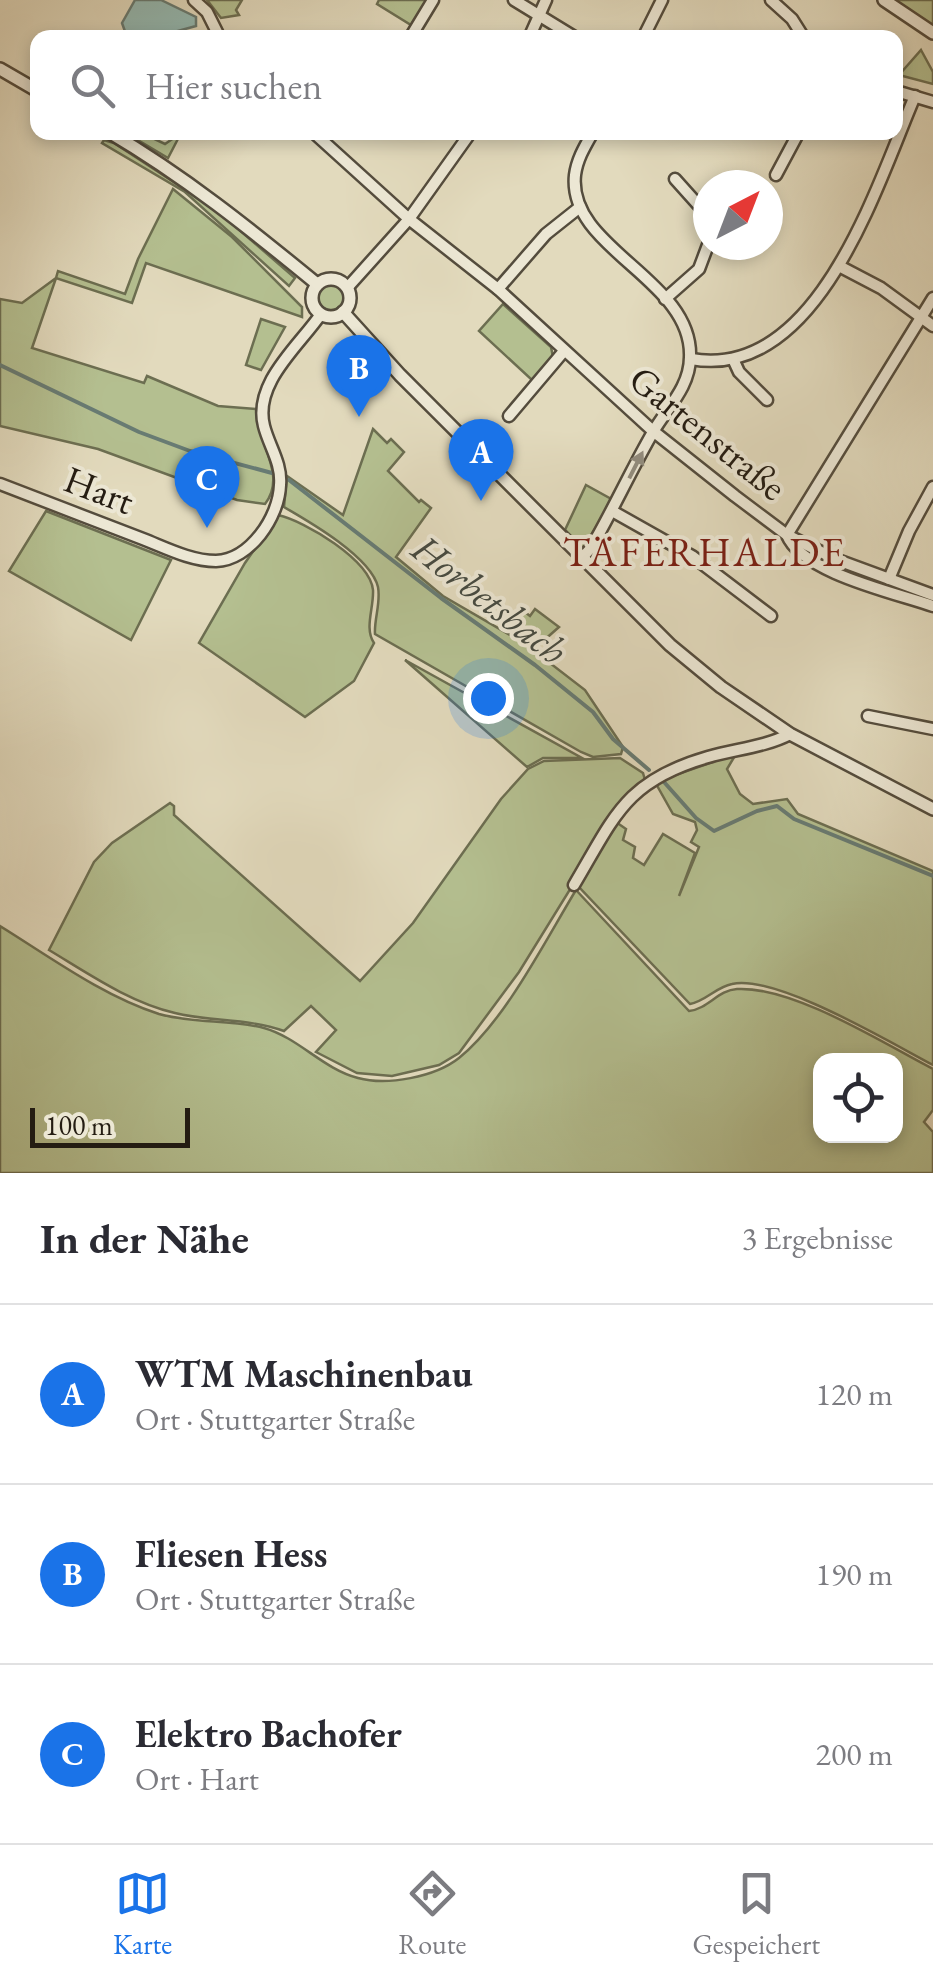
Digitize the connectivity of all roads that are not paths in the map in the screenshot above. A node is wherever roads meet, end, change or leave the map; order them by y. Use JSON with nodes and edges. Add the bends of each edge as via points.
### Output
{"nodes":[{"id":1,"x":194,"y":0,"type":"edge"},
{"id":2,"x":434,"y":0,"type":"edge"},
{"id":3,"x":514,"y":0,"type":"edge"},
{"id":4,"x":546,"y":0,"type":"edge"},
{"id":5,"x":662,"y":0,"type":"edge"},
{"id":6,"x":771,"y":0,"type":"edge"},
{"id":7,"x":884,"y":0,"type":"edge"},
{"id":8,"x":540,"y":16,"type":"junction"},
{"id":9,"x":216,"y":30,"type":"edge"},
{"id":10,"x":415,"y":30,"type":"edge"},
{"id":11,"x":533,"y":30,"type":"edge"},
{"id":12,"x":563,"y":30,"type":"edge"},
{"id":13,"x":646,"y":30,"type":"edge"},
{"id":14,"x":799,"y":30,"type":"edge"},
{"id":15,"x":933,"y":33,"type":"edge"},
{"id":16,"x":0,"y":69,"type":"edge"},
{"id":17,"x":30,"y":86,"type":"edge"},
{"id":18,"x":903,"y":93,"type":"edge"},
{"id":19,"x":915,"y":96,"type":"junction"},
{"id":20,"x":933,"y":102,"type":"edge"},
{"id":21,"x":903,"y":123,"type":"edge"},
{"id":22,"x":122,"y":140,"type":"edge"},
{"id":23,"x":323,"y":140,"type":"edge"},
{"id":24,"x":465,"y":140,"type":"edge"},
{"id":25,"x":589,"y":140,"type":"edge"},
{"id":26,"x":794,"y":140,"type":"edge"},
{"id":27,"x":895,"y":140,"type":"edge"},
{"id":28,"x":779,"y":170,"type":"edge"},
{"id":29,"x":675,"y":179,"type":"dead end"},
{"id":30,"x":693,"y":199,"type":"edge"},
{"id":31,"x":580,"y":206,"type":"junction"},
{"id":32,"x":409,"y":220,"type":"junction"},
{"id":33,"x":702,"y":260,"type":"edge"},
{"id":34,"x":839,"y":266,"type":"junction"},
{"id":35,"x":317,"y":284,"type":"junction"},
{"id":36,"x":348,"y":287,"type":"junction"},
{"id":37,"x":498,"y":289,"type":"junction"},
{"id":38,"x":665,"y":298,"type":"junction"},
{"id":39,"x":933,"y":298,"type":"edge"},
{"id":40,"x":344,"y":312,"type":"junction"},
{"id":41,"x":320,"y":314,"type":"junction"},
{"id":42,"x":923,"y":316,"type":"junction"},
{"id":43,"x":933,"y":326,"type":"edge"},
{"id":44,"x":564,"y":351,"type":"junction"},
{"id":45,"x":690,"y":359,"type":"junction"},
{"id":46,"x":732,"y":359,"type":"junction"},
{"id":47,"x":766,"y":400,"type":"dead end"},
{"id":48,"x":509,"y":416,"type":"dead end"},
{"id":49,"x":653,"y":431,"type":"junction"},
{"id":50,"x":0,"y":484,"type":"edge"},
{"id":51,"x":933,"y":487,"type":"edge"},
{"id":52,"x":612,"y":511,"type":"junction"},
{"id":53,"x":788,"y":534,"type":"junction"},
{"id":54,"x":581,"y":558,"type":"junction"},
{"id":55,"x":889,"y":579,"type":"junction"},
{"id":56,"x":933,"y":595,"type":"edge"},
{"id":57,"x":933,"y":606,"type":"edge"},
{"id":58,"x":771,"y":616,"type":"dead end"},
{"id":59,"x":868,"y":716,"type":"dead end"},
{"id":60,"x":933,"y":728,"type":"edge"},
{"id":61,"x":790,"y":734,"type":"junction"},
{"id":62,"x":933,"y":809,"type":"edge"},
{"id":63,"x":574,"y":885,"type":"dead end"}],
"edges":[{"from":1,"to":9,"type":"street"},
{"from":2,"to":10,"type":"street"},
{"from":3,"to":8,"type":"street"},
{"from":4,"to":8,"type":"street"},
{"from":5,"to":13,"type":"street"},
{"from":6,"to":14,"type":"street"},
{"from":7,"to":15,"type":"street"},
{"from":8,"to":11,"type":"street"},
{"from":8,"to":12,"type":"street"},
{"from":16,"to":17,"type":"street"},
{"from":18,"to":19,"type":"street"},
{"from":19,"to":20,"type":"street"},
{"from":19,"to":21,"type":"street"},
{"from":22,"to":35,"type":"street","via":[[228,211]]},
{"from":23,"to":32,"type":"street","name":"Gartenstraße"},
{"from":24,"to":32,"type":"street"},
{"from":25,"to":31,"type":"street","via":[[575,175]]},
{"from":26,"to":28,"type":"street"},
{"from":27,"to":34,"type":"street"},
{"from":29,"to":30,"type":"street"},
{"from":31,"to":37,"type":"street"},
{"from":31,"to":38,"type":"street"},
{"from":32,"to":36,"type":"street"},
{"from":32,"to":37,"type":"street","name":"Gartenstraße"},
{"from":33,"to":38,"type":"street"},
{"from":34,"to":42,"type":"street"},
{"from":34,"to":46,"type":"street","via":[[800,316],[773,339]]},
{"from":35,"to":36,"type":"street","via":[[332,278]]},
{"from":35,"to":41,"type":"street","via":[[312,298]]},
{"from":36,"to":40,"type":"street"},
{"from":37,"to":44,"type":"street","name":"Gartenstraße"},
{"from":38,"to":45,"type":"street","via":[[686,330]]},
{"from":39,"to":42,"type":"street"},
{"from":40,"to":41,"type":"street"},
{"from":40,"to":54,"type":"street"},
{"from":41,"to":50,"type":"street","name":"Hart","via":[[267,392],[261,415],[280,486],[263,528],[235,557],[197,559]]},
{"from":42,"to":43,"type":"street"},
{"from":42,"to":53,"type":"street"},
{"from":44,"to":48,"type":"street"},
{"from":44,"to":49,"type":"street","name":"Gartenstraße"},
{"from":45,"to":46,"type":"street"},
{"from":45,"to":49,"type":"street","via":[[684,382]]},
{"from":46,"to":47,"type":"street"},
{"from":52,"to":49,"type":"street","one_way":true},
{"from":49,"to":53,"type":"street","name":"Gartenstraße"},
{"from":51,"to":55,"type":"street"},
{"from":52,"to":54,"type":"street"},
{"from":52,"to":58,"type":"street","via":[[692,556]]},
{"from":53,"to":55,"type":"street","name":"Gartenstraße"},
{"from":53,"to":57,"type":"street","via":[[818,564]]},
{"from":54,"to":61,"type":"street","via":[[670,645]]},
{"from":55,"to":56,"type":"street","name":"Gartenstraße"},
{"from":59,"to":60,"type":"street"},
{"from":61,"to":62,"type":"street"},
{"from":61,"to":63,"type":"street","via":[[651,779],[616,814]]}]}
